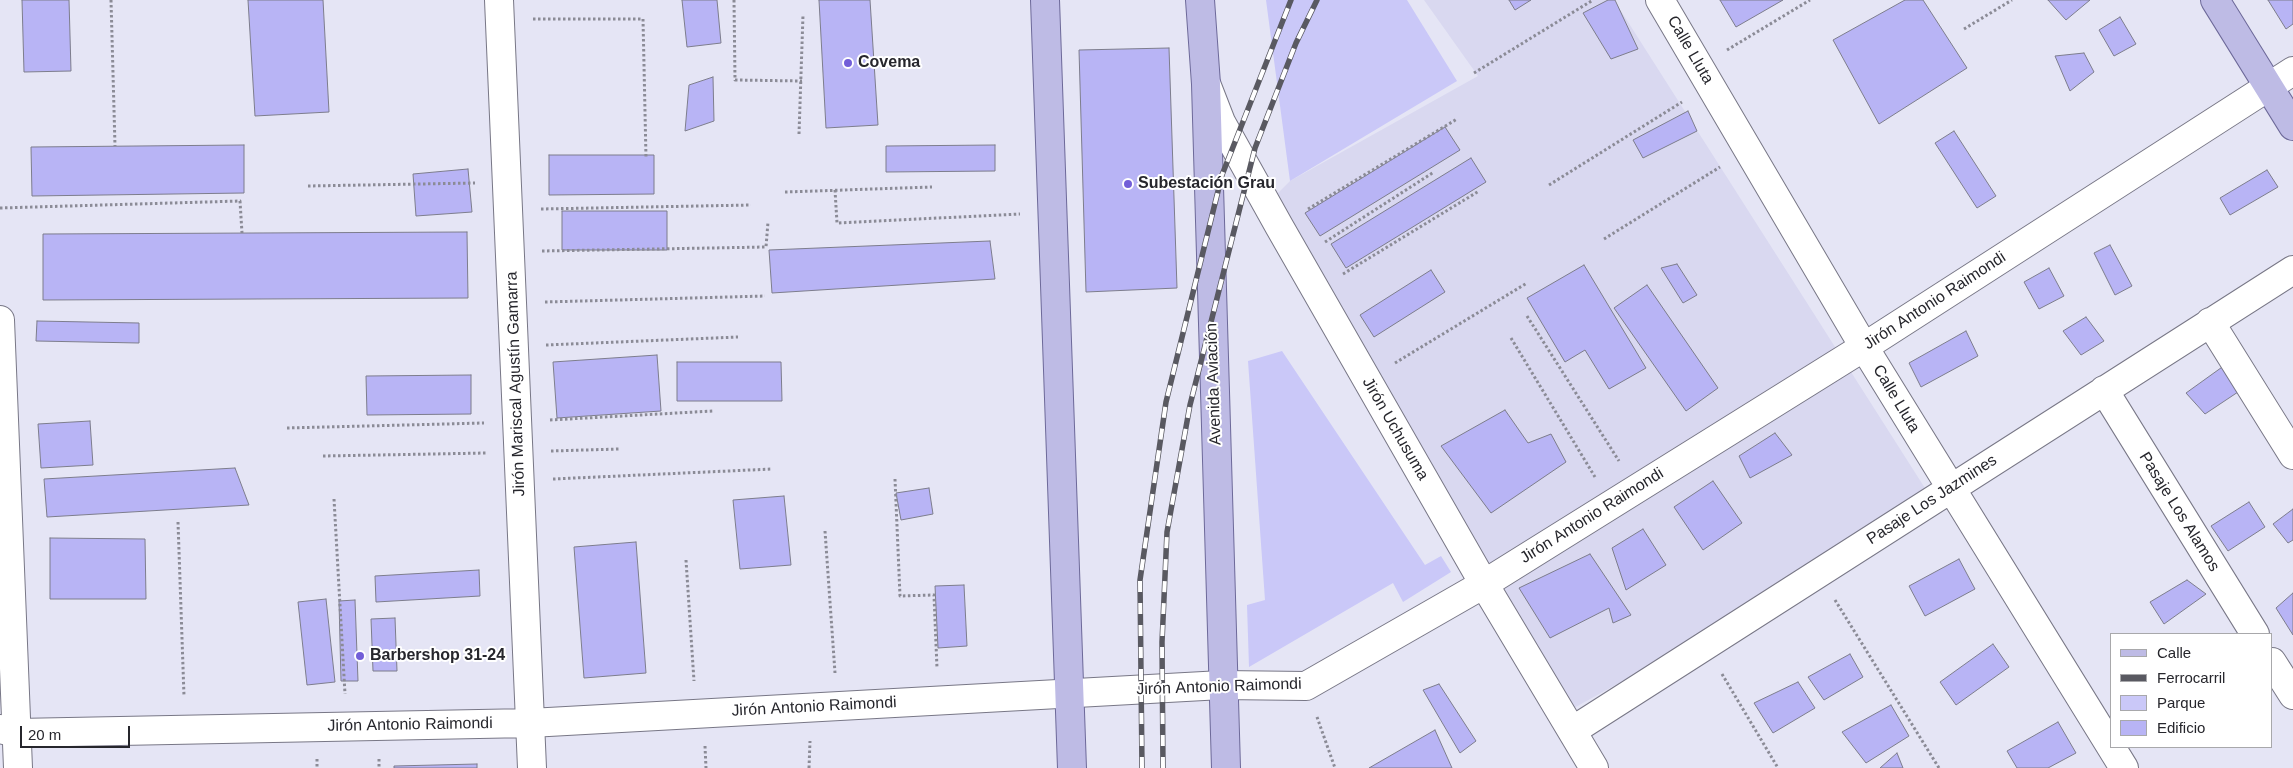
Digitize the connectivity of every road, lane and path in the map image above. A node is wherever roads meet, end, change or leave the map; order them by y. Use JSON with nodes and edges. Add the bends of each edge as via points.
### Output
{"nodes":[{"id":1,"x":111,"y":0,"type":"edge"},
{"id":2,"x":734,"y":0,"type":"edge"},
{"id":3,"x":1045,"y":0,"type":"edge"},
{"id":4,"x":1200,"y":0,"type":"edge"},
{"id":5,"x":1593,"y":0,"type":"edge"},
{"id":6,"x":1660,"y":0,"type":"edge"},
{"id":7,"x":1810,"y":0,"type":"edge"},
{"id":8,"x":2012,"y":0,"type":"edge"},
{"id":9,"x":2215,"y":0,"type":"edge"},
{"id":10,"x":500,"y":9,"type":"edge"},
{"id":11,"x":803,"y":15,"type":"dead end"},
{"id":12,"x":1964,"y":29,"type":"dead end"},
{"id":13,"x":2293,"y":71,"type":"edge"},
{"id":14,"x":1474,"y":72,"type":"dead end"},
{"id":15,"x":1705,"y":76,"type":"junction"},
{"id":16,"x":802,"y":81,"type":"junction"},
{"id":17,"x":1206,"y":84,"type":"junction"},
{"id":18,"x":2268,"y":86,"type":"junction"},
{"id":19,"x":1457,"y":119,"type":"dead end"},
{"id":20,"x":2293,"y":126,"type":"edge"},
{"id":21,"x":799,"y":134,"type":"dead end"},
{"id":22,"x":115,"y":146,"type":"dead end"},
{"id":23,"x":1748,"y":150,"type":"junction"},
{"id":24,"x":646,"y":158,"type":"dead end"},
{"id":25,"x":1434,"y":172,"type":"dead end"},
{"id":26,"x":1549,"y":184,"type":"dead end"},
{"id":27,"x":308,"y":186,"type":"dead end"},
{"id":28,"x":932,"y":187,"type":"dead end"},
{"id":29,"x":835,"y":190,"type":"junction"},
{"id":30,"x":1479,"y":191,"type":"dead end"},
{"id":31,"x":785,"y":192,"type":"dead end"},
{"id":32,"x":508,"y":196,"type":"junction"},
{"id":33,"x":751,"y":205,"type":"dead end"},
{"id":34,"x":0,"y":208,"type":"edge"},
{"id":35,"x":1053,"y":212,"type":"junction"},
{"id":36,"x":768,"y":222,"type":"dead end"},
{"id":37,"x":1279,"y":226,"type":"junction"},
{"id":38,"x":242,"y":233,"type":"dead end"},
{"id":39,"x":1604,"y":239,"type":"dead end"},
{"id":40,"x":510,"y":251,"type":"junction"},
{"id":41,"x":1298,"y":259,"type":"junction"},
{"id":42,"x":2293,"y":270,"type":"edge"},
{"id":43,"x":1527,"y":283,"type":"dead end"},
{"id":44,"x":1316,"y":290,"type":"junction"},
{"id":45,"x":765,"y":296,"type":"dead end"},
{"id":46,"x":512,"y":303,"type":"junction"},
{"id":47,"x":1527,"y":316,"type":"dead end"},
{"id":48,"x":0,"y":320,"type":"edge"},
{"id":49,"x":2210,"y":322,"type":"junction"},
{"id":50,"x":738,"y":337,"type":"dead end"},
{"id":51,"x":1511,"y":338,"type":"dead end"},
{"id":52,"x":514,"y":346,"type":"junction"},
{"id":53,"x":1864,"y":347,"type":"junction"},
{"id":54,"x":1367,"y":380,"type":"junction"},
{"id":55,"x":2104,"y":390,"type":"junction"},
{"id":56,"x":713,"y":411,"type":"dead end"},
{"id":57,"x":518,"y":422,"type":"junction"},
{"id":58,"x":287,"y":428,"type":"dead end"},
{"id":59,"x":619,"y":449,"type":"dead end"},
{"id":60,"x":519,"y":452,"type":"junction"},
{"id":61,"x":2293,"y":455,"type":"edge"},
{"id":62,"x":323,"y":456,"type":"dead end"},
{"id":63,"x":772,"y":469,"type":"dead end"},
{"id":64,"x":895,"y":479,"type":"dead end"},
{"id":65,"x":519,"y":480,"type":"junction"},
{"id":66,"x":1950,"y":488,"type":"junction"},
{"id":67,"x":1636,"y":489,"type":"junction"},
{"id":68,"x":334,"y":500,"type":"dead end"},
{"id":69,"x":1611,"y":505,"type":"junction"},
{"id":70,"x":178,"y":522,"type":"dead end"},
{"id":71,"x":825,"y":531,"type":"dead end"},
{"id":72,"x":686,"y":560,"type":"dead end"},
{"id":73,"x":1818,"y":573,"type":"junction"},
{"id":74,"x":1484,"y":584,"type":"junction"},
{"id":75,"x":2254,"y":633,"type":"edge"},
{"id":76,"x":1705,"y":645,"type":"junction"},
{"id":77,"x":1222,"y":685,"type":"junction"},
{"id":78,"x":1306,"y":686,"type":"junction"},
{"id":79,"x":1070,"y":693,"type":"junction"},
{"id":80,"x":938,"y":700,"type":"junction"},
{"id":81,"x":837,"y":706,"type":"junction"},
{"id":82,"x":696,"y":713,"type":"junction"},
{"id":83,"x":530,"y":723,"type":"junction"},
{"id":84,"x":347,"y":726,"type":"junction"},
{"id":85,"x":185,"y":728,"type":"junction"},
{"id":86,"x":8,"y":731,"type":"edge"},
{"id":87,"x":1572,"y":731,"type":"junction"},
{"id":88,"x":2110,"y":745,"type":"edge"},
{"id":89,"x":2112,"y":748,"type":"edge"},
{"id":90,"x":18,"y":768,"type":"edge"},
{"id":91,"x":532,"y":768,"type":"edge"},
{"id":92,"x":1072,"y":768,"type":"edge"},
{"id":93,"x":1226,"y":768,"type":"edge"},
{"id":94,"x":1335,"y":768,"type":"edge"},
{"id":95,"x":1594,"y":768,"type":"edge"},
{"id":96,"x":1778,"y":768,"type":"edge"},
{"id":97,"x":1938,"y":768,"type":"edge"},
{"id":98,"x":2124,"y":768,"type":"edge"}],
"edges":[{"from":1,"to":22,"type":"path"},
{"from":2,"to":16,"type":"path","via":[[735,80]]},
{"from":3,"to":35,"type":"main road"},
{"from":4,"to":17,"type":"main road","name":"Avenida Aviación"},
{"from":5,"to":14,"type":"path"},
{"from":6,"to":15,"type":"street","name":"Calle Lluta"},
{"from":7,"to":15,"type":"path"},
{"from":8,"to":12,"type":"path"},
{"from":9,"to":18,"type":"main road"},
{"from":10,"to":24,"type":"path","via":[[644,18]]},
{"from":10,"to":32,"type":"street","name":"Jirón Mariscal Agustín Gamarra"},
{"from":11,"to":16,"type":"path"},
{"from":13,"to":18,"type":"street","name":"Jirón Antonio Raimondi"},
{"from":15,"to":23,"type":"street","name":"Calle Lluta"},
{"from":15,"to":26,"type":"path"},
{"from":16,"to":21,"type":"path"},
{"from":17,"to":37,"type":"street","name":"Jirón Uchusuma","via":[[1221,122]]},
{"from":17,"to":77,"type":"main road","name":"Avenida Aviación"},
{"from":18,"to":20,"type":"main road"},
{"from":18,"to":53,"type":"street","name":"Jirón Antonio Raimondi"},
{"from":19,"to":37,"type":"path"},
{"from":23,"to":39,"type":"path"},
{"from":23,"to":53,"type":"street","name":"Calle Lluta"},
{"from":25,"to":41,"type":"path"},
{"from":27,"to":32,"type":"path"},
{"from":28,"to":29,"type":"path"},
{"from":29,"to":31,"type":"path"},
{"from":29,"to":35,"type":"path","via":[[837,223]]},
{"from":30,"to":44,"type":"path"},
{"from":32,"to":33,"type":"path"},
{"from":32,"to":40,"type":"street","name":"Jirón Mariscal Agustín Gamarra"},
{"from":34,"to":38,"type":"path","via":[[240,201]]},
{"from":35,"to":79,"type":"main road"},
{"from":36,"to":40,"type":"path","via":[[766,247]]},
{"from":37,"to":41,"type":"street","name":"Jirón Uchusuma"},
{"from":40,"to":46,"type":"street","name":"Jirón Mariscal Agustín Gamarra"},
{"from":41,"to":44,"type":"street","name":"Jirón Uchusuma"},
{"from":42,"to":49,"type":"street","name":"Pasaje Los Jazmines"},
{"from":43,"to":54,"type":"path"},
{"from":44,"to":54,"type":"street","name":"Jirón Uchusuma"},
{"from":45,"to":46,"type":"path"},
{"from":46,"to":52,"type":"street","name":"Jirón Mariscal Agustín Gamarra"},
{"from":47,"to":67,"type":"path"},
{"from":48,"to":86,"type":"street"},
{"from":49,"to":55,"type":"street","name":"Pasaje Los Jazmines"},
{"from":49,"to":61,"type":"street"},
{"from":50,"to":52,"type":"path"},
{"from":51,"to":69,"type":"path"},
{"from":52,"to":57,"type":"street","name":"Jirón Mariscal Agustín Gamarra"},
{"from":53,"to":66,"type":"street","name":"Calle Lluta"},
{"from":53,"to":67,"type":"street","name":"Jirón Antonio Raimondi"},
{"from":54,"to":74,"type":"street","name":"Jirón Uchusuma"},
{"from":55,"to":66,"type":"street","name":"Pasaje Los Jazmines"},
{"from":55,"to":75,"type":"street","name":"Pasaje Los Alamos"},
{"from":56,"to":57,"type":"path"},
{"from":57,"to":58,"type":"path"},
{"from":57,"to":60,"type":"street","name":"Jirón Mariscal Agustín Gamarra"},
{"from":59,"to":60,"type":"path"},
{"from":60,"to":62,"type":"path"},
{"from":60,"to":65,"type":"street","name":"Jirón Mariscal Agustín Gamarra"},
{"from":63,"to":65,"type":"path"},
{"from":64,"to":80,"type":"path","via":[[900,596],[934,595]]},
{"from":65,"to":83,"type":"street","name":"Jirón Mariscal Agustín Gamarra"},
{"from":66,"to":73,"type":"street","name":"Pasaje Los Jazmines"},
{"from":66,"to":88,"type":"street","name":"Calle Lluta"},
{"from":67,"to":69,"type":"street","name":"Jirón Antonio Raimondi"},
{"from":68,"to":84,"type":"path"},
{"from":69,"to":74,"type":"street","name":"Jirón Antonio Raimondi"},
{"from":70,"to":85,"type":"path"},
{"from":71,"to":81,"type":"path"},
{"from":72,"to":82,"type":"path"},
{"from":73,"to":76,"type":"street","name":"Pasaje Los Jazmines"},
{"from":73,"to":97,"type":"path"},
{"from":74,"to":78,"type":"street","name":"Jirón Antonio Raimondi"},
{"from":74,"to":87,"type":"street","name":"Jirón Uchusuma"},
{"from":76,"to":87,"type":"street","name":"Pasaje Los Jazmines"},
{"from":76,"to":96,"type":"path"},
{"from":77,"to":78,"type":"street","name":"Jirón Antonio Raimondi"},
{"from":77,"to":79,"type":"street","name":"Jirón Antonio Raimondi"},
{"from":77,"to":93,"type":"main road","name":"Avenida Aviación"},
{"from":78,"to":94,"type":"path"},
{"from":79,"to":80,"type":"street","name":"Jirón Antonio Raimondi"},
{"from":79,"to":92,"type":"main road"},
{"from":80,"to":81,"type":"street","name":"Jirón Antonio Raimondi"},
{"from":81,"to":82,"type":"street","name":"Jirón Antonio Raimondi"},
{"from":82,"to":83,"type":"street","name":"Jirón Antonio Raimondi"},
{"from":83,"to":84,"type":"street","name":"Jirón Antonio Raimondi"},
{"from":83,"to":91,"type":"street","name":"Jirón Mariscal Agustín Gamarra"},
{"from":84,"to":85,"type":"street","name":"Jirón Antonio Raimondi"},
{"from":85,"to":86,"type":"street","name":"Jirón Antonio Raimondi"},
{"from":86,"to":90,"type":"street"},
{"from":87,"to":95,"type":"street","name":"Jirón Uchusuma"},
{"from":89,"to":98,"type":"street","name":"Calle Lluta"}]}
